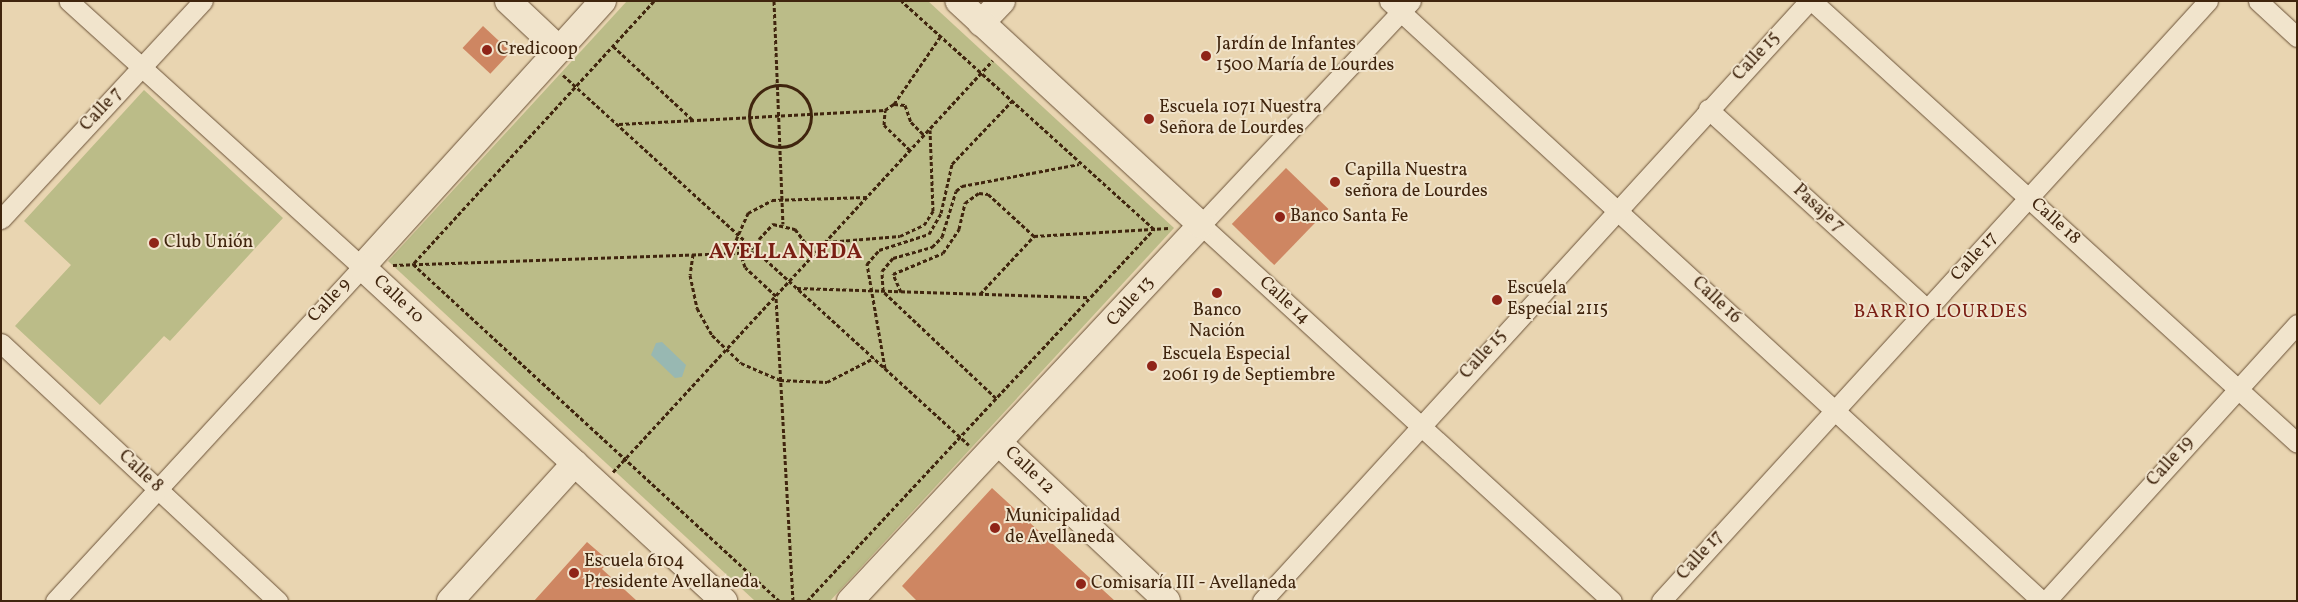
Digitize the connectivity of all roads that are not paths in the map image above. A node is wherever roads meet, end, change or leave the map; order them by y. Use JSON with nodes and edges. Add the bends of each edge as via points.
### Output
{"nodes":[{"id":1,"x":69,"y":1,"type":"edge"},
{"id":2,"x":203,"y":1,"type":"edge"},
{"id":3,"x":508,"y":1,"type":"edge"},
{"id":4,"x":603,"y":1,"type":"edge"},
{"id":5,"x":958,"y":1,"type":"edge"},
{"id":6,"x":1002,"y":1,"type":"edge"},
{"id":7,"x":1811,"y":1,"type":"edge"},
{"id":8,"x":2208,"y":1,"type":"edge"},
{"id":9,"x":2258,"y":1,"type":"edge"},
{"id":10,"x":1400,"y":5,"type":"edge"},
{"id":11,"x":981,"y":23,"type":"junction"},
{"id":12,"x":2297,"y":37,"type":"edge"},
{"id":13,"x":554,"y":56,"type":"junction"},
{"id":14,"x":142,"y":68,"type":"junction"},
{"id":15,"x":1708,"y":109,"type":"junction"},
{"id":16,"x":2028,"y":198,"type":"junction"},
{"id":17,"x":1616,"y":210,"type":"junction"},
{"id":18,"x":1,"y":219,"type":"edge"},
{"id":19,"x":1201,"y":225,"type":"junction"},
{"id":20,"x":362,"y":266,"type":"junction"},
{"id":21,"x":1928,"y":310,"type":"junction"},
{"id":22,"x":2297,"y":324,"type":"edge"},
{"id":23,"x":1,"y":343,"type":"edge"},
{"id":24,"x":2238,"y":389,"type":"junction"},
{"id":25,"x":1833,"y":409,"type":"junction"},
{"id":26,"x":1420,"y":426,"type":"junction"},
{"id":27,"x":2297,"y":443,"type":"edge"},
{"id":28,"x":993,"y":452,"type":"junction"},
{"id":29,"x":575,"y":463,"type":"junction"},
{"id":30,"x":158,"y":488,"type":"junction"},
{"id":31,"x":55,"y":601,"type":"edge"},
{"id":32,"x":278,"y":601,"type":"edge"},
{"id":33,"x":450,"y":601,"type":"edge"},
{"id":34,"x":724,"y":601,"type":"edge"},
{"id":35,"x":850,"y":601,"type":"edge"},
{"id":36,"x":1167,"y":601,"type":"edge"},
{"id":37,"x":1262,"y":601,"type":"edge"},
{"id":38,"x":1612,"y":601,"type":"edge"},
{"id":39,"x":1661,"y":601,"type":"edge"},
{"id":40,"x":2042,"y":601,"type":"edge"},
{"id":41,"x":2046,"y":601,"type":"edge"}],
"edges":[{"from":1,"to":14,"type":"street","name":"Calle 10"},
{"from":2,"to":14,"type":"street","name":"Calle 7"},
{"from":3,"to":13,"type":"street"},
{"from":4,"to":13,"type":"street","name":"Calle 9"},
{"from":5,"to":11,"type":"street","name":"Calle 14"},
{"from":6,"to":11,"type":"street"},
{"from":7,"to":15,"type":"street","name":"Calle 15"},
{"from":7,"to":16,"type":"street","name":"Calle 18"},
{"from":8,"to":16,"type":"street","name":"Calle 17"},
{"from":9,"to":12,"type":"street"},
{"from":10,"to":17,"type":"street","name":"Calle 16"},
{"from":10,"to":19,"type":"street","name":"Calle 13"},
{"from":11,"to":19,"type":"street","name":"Calle 14"},
{"from":13,"to":20,"type":"street","name":"Calle 9"},
{"from":14,"to":18,"type":"street","name":"Calle 7"},
{"from":14,"to":20,"type":"street","name":"Calle 10"},
{"from":15,"to":17,"type":"street","name":"Calle 15"},
{"from":15,"to":21,"type":"street","name":"Pasaje 7"},
{"from":16,"to":21,"type":"street","name":"Calle 17"},
{"from":16,"to":24,"type":"street","name":"Calle 18"},
{"from":17,"to":25,"type":"street","name":"Calle 16"},
{"from":17,"to":26,"type":"street","name":"Calle 15"},
{"from":19,"to":26,"type":"street","name":"Calle 14"},
{"from":19,"to":28,"type":"street","name":"Calle 13"},
{"from":20,"to":29,"type":"street","name":"Calle 10"},
{"from":20,"to":30,"type":"street","name":"Calle 9"},
{"from":21,"to":25,"type":"street","name":"Calle 17"},
{"from":22,"to":24,"type":"street","name":"Calle 19"},
{"from":23,"to":30,"type":"street","name":"Calle 8"},
{"from":24,"to":27,"type":"street","name":"Calle 18"},
{"from":24,"to":41,"type":"street","name":"Calle 19"},
{"from":25,"to":39,"type":"street","name":"Calle 17"},
{"from":25,"to":40,"type":"street","name":"Calle 16"},
{"from":26,"to":37,"type":"street","name":"Calle 15"},
{"from":26,"to":38,"type":"street","name":"Calle 14"},
{"from":28,"to":35,"type":"street","name":"Calle 13"},
{"from":28,"to":36,"type":"street","name":"Calle 12"},
{"from":29,"to":33,"type":"street"},
{"from":29,"to":34,"type":"street","name":"Calle 10"},
{"from":30,"to":31,"type":"street","name":"Calle 9"},
{"from":30,"to":32,"type":"street","name":"Calle 8"}]}
